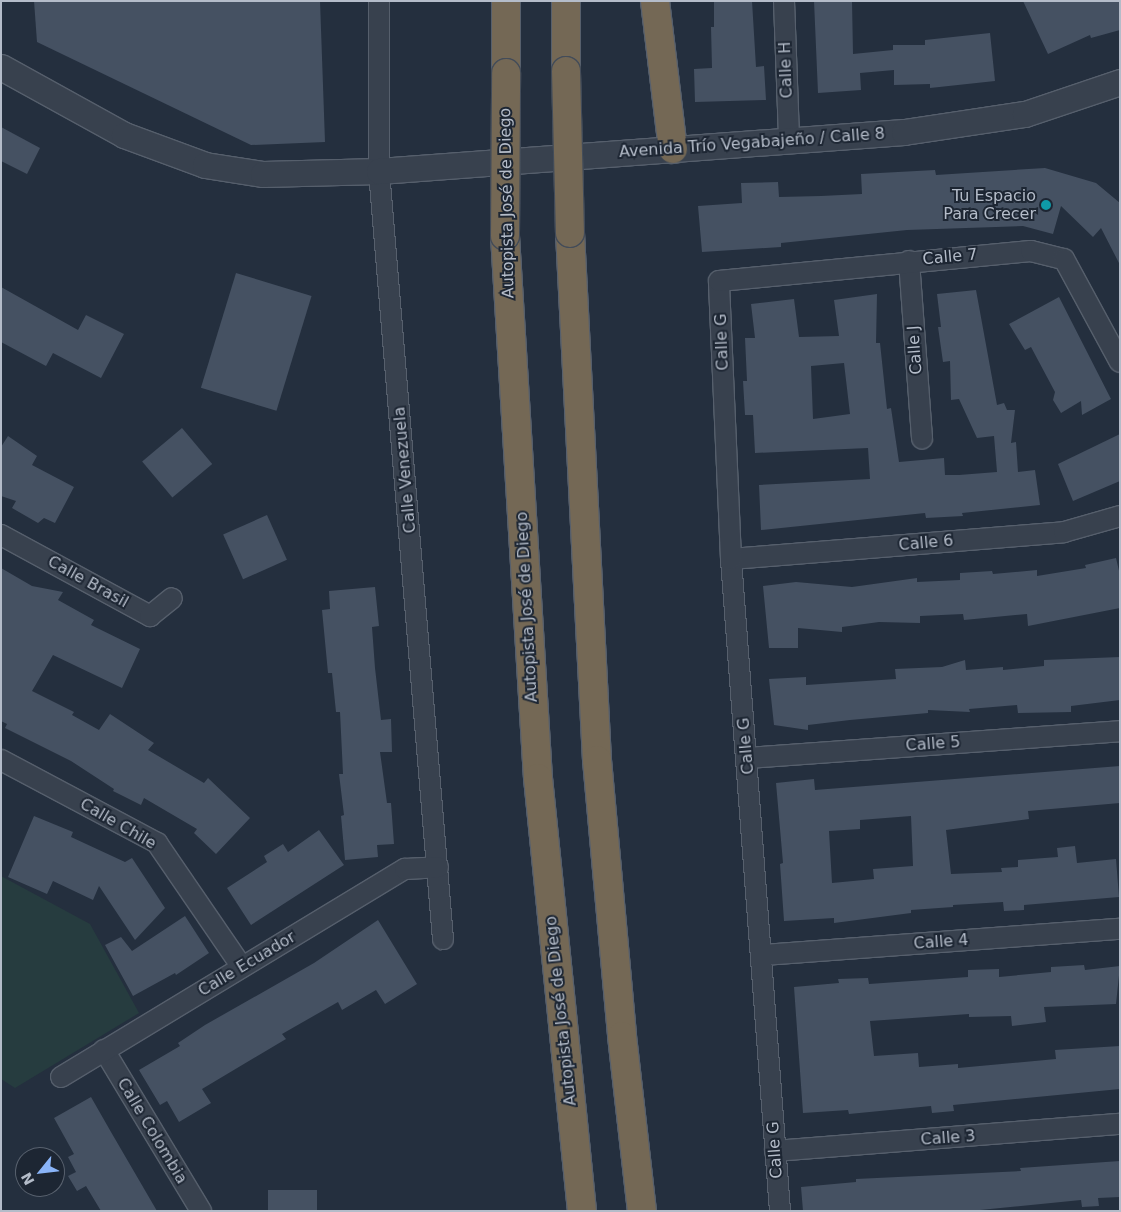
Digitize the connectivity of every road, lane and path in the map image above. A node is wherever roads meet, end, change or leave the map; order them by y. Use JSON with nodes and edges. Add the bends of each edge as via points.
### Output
{"nodes":[{"id":1,"x":379,"y":1,"type":"edge"},
{"id":2,"x":506,"y":1,"type":"edge"},
{"id":3,"x":566,"y":1,"type":"edge"},
{"id":4,"x":655,"y":1,"type":"edge"},
{"id":5,"x":784,"y":1,"type":"edge"},
{"id":6,"x":1,"y":67,"type":"edge"},
{"id":7,"x":1120,"y":82,"type":"edge"},
{"id":8,"x":789,"y":139,"type":"junction"},
{"id":9,"x":673,"y":149,"type":"junction"},
{"id":10,"x":379,"y":171,"type":"junction"},
{"id":11,"x":909,"y":261,"type":"junction"},
{"id":12,"x":719,"y":282,"type":"joint"},
{"id":13,"x":1120,"y":362,"type":"edge"},
{"id":14,"x":922,"y":439,"type":"dead end"},
{"id":15,"x":1120,"y":516,"type":"edge"},
{"id":16,"x":1,"y":535,"type":"edge"},
{"id":17,"x":731,"y":559,"type":"junction"},
{"id":18,"x":172,"y":598,"type":"dead end"},
{"id":19,"x":1120,"y":731,"type":"edge"},
{"id":20,"x":747,"y":758,"type":"junction"},
{"id":21,"x":1,"y":760,"type":"edge"},
{"id":22,"x":438,"y":867,"type":"junction"},
{"id":23,"x":1120,"y":929,"type":"edge"},
{"id":24,"x":443,"y":939,"type":"dead end"},
{"id":25,"x":763,"y":955,"type":"junction"},
{"id":26,"x":242,"y":968,"type":"junction"},
{"id":27,"x":104,"y":1050,"type":"junction"},
{"id":28,"x":62,"y":1076,"type":"dead end"},
{"id":29,"x":1120,"y":1124,"type":"edge"},
{"id":30,"x":776,"y":1151,"type":"junction"},
{"id":31,"x":201,"y":1211,"type":"edge"},
{"id":32,"x":582,"y":1211,"type":"edge"},
{"id":33,"x":642,"y":1211,"type":"edge"},
{"id":34,"x":780,"y":1211,"type":"edge"}],
"edges":[{"from":1,"to":10,"type":"street","name":"Calle Venezuela"},
{"from":2,"to":32,"type":"highway","name":"Autopista José de Diego","bridge":true,"via":[[505,236],[538,778]]},
{"from":3,"to":33,"type":"highway","bridge":true,"via":[[570,233],[597,760],[622,1036]]},
{"from":4,"to":9,"type":"highway"},
{"from":5,"to":8,"type":"street","name":"Calle H"},
{"from":6,"to":10,"type":"street","name":"Avenida Trío Vegabajeño / Calle 8","via":[[124,136],[205,165],[263,174]]},
{"from":7,"to":8,"type":"street","name":"Avenida Trío Vegabajeño / Calle 8","via":[[1026,114],[904,132]]},
{"from":8,"to":9,"type":"street","name":"Avenida Trío Vegabajeño / Calle 8"},
{"from":9,"to":10,"type":"street","name":"Avenida Trío Vegabajeño / Calle 8"},
{"from":10,"to":22,"type":"street","name":"Calle Venezuela"},
{"from":11,"to":12,"type":"street","name":"Calle 7"},
{"from":11,"to":13,"type":"street","name":"Calle 7","via":[[1031,251],[1064,259]]},
{"from":11,"to":14,"type":"street","name":"Calle J"},
{"from":12,"to":17,"type":"street","name":"Calle G"},
{"from":15,"to":17,"type":"street","name":"Calle 6","via":[[1064,532]]},
{"from":16,"to":18,"type":"street","name":"Calle Brasil","via":[[150,616]]},
{"from":17,"to":20,"type":"street","name":"Calle G"},
{"from":19,"to":20,"type":"street","name":"Calle 5"},
{"from":20,"to":25,"type":"street","name":"Calle G"},
{"from":21,"to":26,"type":"street","name":"Calle Chile","via":[[157,843]]},
{"from":22,"to":24,"type":"street","name":"Calle Venezuela"},
{"from":22,"to":26,"type":"street","name":"Calle Ecuador","via":[[406,869]]},
{"from":23,"to":25,"type":"street","name":"Calle 4"},
{"from":25,"to":30,"type":"street","name":"Calle G"},
{"from":26,"to":27,"type":"street","name":"Calle Ecuador"},
{"from":27,"to":28,"type":"street","name":"Calle Ecuador"},
{"from":27,"to":31,"type":"street","name":"Calle Colombia"},
{"from":29,"to":30,"type":"street","name":"Calle 3"},
{"from":30,"to":34,"type":"street","name":"Calle G"}]}
